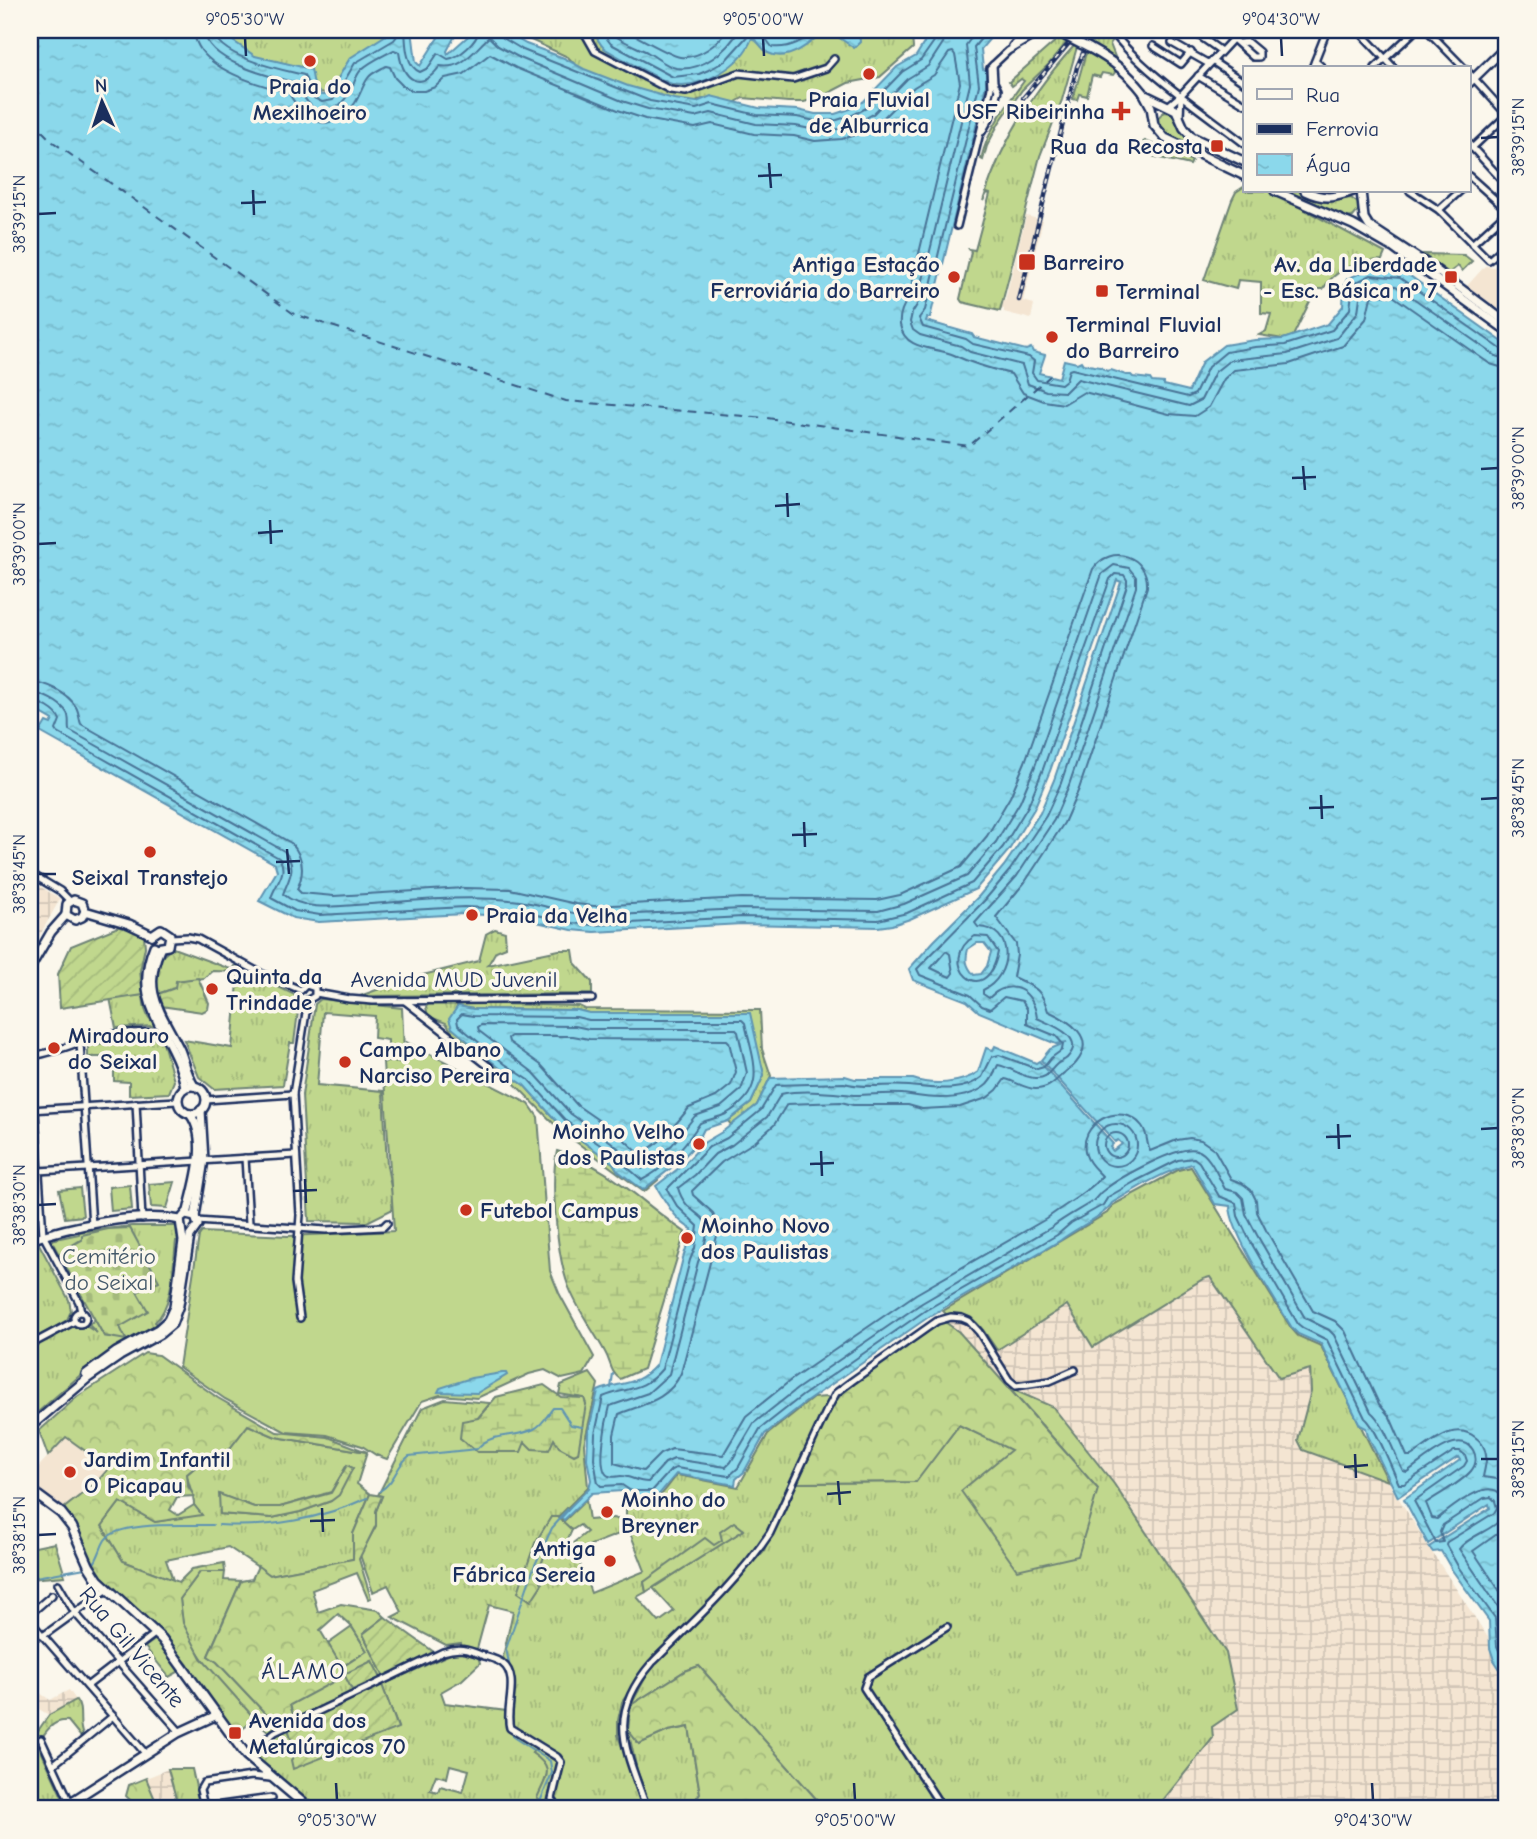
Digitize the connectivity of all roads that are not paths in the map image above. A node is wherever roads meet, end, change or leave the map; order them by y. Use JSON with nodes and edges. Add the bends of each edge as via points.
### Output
{"nodes":[{"id":1,"x":583,"y":30,"type":"edge"},
{"id":2,"x":1026,"y":30,"type":"edge"},
{"id":3,"x":1044,"y":30,"type":"edge"},
{"id":4,"x":1057,"y":30,"type":"edge"},
{"id":5,"x":1111,"y":30,"type":"edge"},
{"id":6,"x":1191,"y":30,"type":"edge"},
{"id":7,"x":1225,"y":30,"type":"edge"},
{"id":8,"x":1241,"y":30,"type":"edge"},
{"id":9,"x":1327,"y":30,"type":"edge"},
{"id":10,"x":1358,"y":30,"type":"edge"},
{"id":11,"x":1416,"y":30,"type":"edge"},
{"id":12,"x":1427,"y":30,"type":"edge"},
{"id":13,"x":1234,"y":38,"type":"junction"},
{"id":14,"x":1172,"y":43,"type":"dead end"},
{"id":15,"x":1239,"y":43,"type":"dead end"},
{"id":16,"x":1153,"y":46,"type":"dead end"},
{"id":17,"x":1507,"y":46,"type":"edge"},
{"id":18,"x":1008,"y":51,"type":"junction"},
{"id":19,"x":1222,"y":51,"type":"junction"},
{"id":20,"x":1191,"y":52,"type":"junction"},
{"id":21,"x":834,"y":59,"type":"dead end"},
{"id":22,"x":1385,"y":59,"type":"junction"},
{"id":23,"x":1315,"y":61,"type":"junction"},
{"id":24,"x":1211,"y":63,"type":"junction"},
{"id":25,"x":1313,"y":66,"type":"edge"},
{"id":26,"x":1321,"y":66,"type":"edge"},
{"id":27,"x":1377,"y":66,"type":"edge"},
{"id":28,"x":1392,"y":66,"type":"edge"},
{"id":29,"x":1462,"y":66,"type":"edge"},
{"id":30,"x":1198,"y":76,"type":"junction"},
{"id":31,"x":1470,"y":78,"type":"edge"},
{"id":32,"x":1243,"y":82,"type":"edge"},
{"id":33,"x":1144,"y":93,"type":"junction"},
{"id":34,"x":1181,"y":95,"type":"junction"},
{"id":35,"x":1243,"y":103,"type":"edge"},
{"id":36,"x":1167,"y":106,"type":"junction"},
{"id":37,"x":1507,"y":115,"type":"edge"},
{"id":38,"x":1180,"y":118,"type":"junction"},
{"id":39,"x":1153,"y":120,"type":"junction"},
{"id":40,"x":1243,"y":142,"type":"edge"},
{"id":41,"x":1471,"y":146,"type":"edge"},
{"id":42,"x":1243,"y":156,"type":"edge"},
{"id":43,"x":1234,"y":158,"type":"junction"},
{"id":44,"x":1243,"y":161,"type":"edge"},
{"id":45,"x":1243,"y":175,"type":"edge"},
{"id":46,"x":1470,"y":179,"type":"edge"},
{"id":47,"x":1506,"y":180,"type":"edge"},
{"id":48,"x":1277,"y":192,"type":"edge"},
{"id":49,"x":1308,"y":192,"type":"edge"},
{"id":50,"x":1349,"y":192,"type":"edge"},
{"id":51,"x":1362,"y":192,"type":"edge"},
{"id":52,"x":1412,"y":192,"type":"edge"},
{"id":53,"x":1459,"y":192,"type":"edge"},
{"id":54,"x":1362,"y":206,"type":"junction"},
{"id":55,"x":1439,"y":210,"type":"junction"},
{"id":56,"x":1507,"y":211,"type":"edge"},
{"id":57,"x":1340,"y":220,"type":"junction"},
{"id":58,"x":957,"y":226,"type":"dead end"},
{"id":59,"x":1472,"y":244,"type":"junction"},
{"id":60,"x":1507,"y":244,"type":"edge"},
{"id":61,"x":1507,"y":323,"type":"edge"},
{"id":62,"x":1507,"y":331,"type":"edge"},
{"id":63,"x":30,"y":873,"type":"edge"},
{"id":64,"x":70,"y":901,"type":"junction"},
{"id":65,"x":85,"y":911,"type":"junction"},
{"id":66,"x":66,"y":915,"type":"junction"},
{"id":67,"x":152,"y":935,"type":"junction"},
{"id":68,"x":171,"y":938,"type":"junction"},
{"id":69,"x":157,"y":948,"type":"junction"},
{"id":70,"x":30,"y":968,"type":"edge"},
{"id":71,"x":301,"y":990,"type":"junction"},
{"id":72,"x":316,"y":993,"type":"junction"},
{"id":73,"x":592,"y":999,"type":"dead end"},
{"id":74,"x":308,"y":1000,"type":"junction"},
{"id":75,"x":404,"y":1000,"type":"junction"},
{"id":76,"x":404,"y":1008,"type":"dead end"},
{"id":77,"x":163,"y":1032,"type":"junction"},
{"id":78,"x":80,"y":1043,"type":"junction"},
{"id":79,"x":30,"y":1056,"type":"edge"},
{"id":80,"x":491,"y":1068,"type":"dead end"},
{"id":81,"x":194,"y":1086,"type":"junction"},
{"id":82,"x":185,"y":1087,"type":"junction"},
{"id":83,"x":293,"y":1094,"type":"junction"},
{"id":84,"x":30,"y":1097,"type":"edge"},
{"id":85,"x":206,"y":1100,"type":"junction"},
{"id":86,"x":177,"y":1101,"type":"junction"},
{"id":87,"x":136,"y":1103,"type":"junction"},
{"id":88,"x":83,"y":1106,"type":"junction"},
{"id":89,"x":32,"y":1109,"type":"edge"},
{"id":90,"x":201,"y":1110,"type":"junction"},
{"id":91,"x":190,"y":1114,"type":"junction"},
{"id":92,"x":296,"y":1154,"type":"junction"},
{"id":93,"x":245,"y":1158,"type":"junction"},
{"id":94,"x":201,"y":1160,"type":"junction"},
{"id":95,"x":139,"y":1164,"type":"junction"},
{"id":96,"x":88,"y":1168,"type":"junction"},
{"id":97,"x":39,"y":1171,"type":"junction"},
{"id":98,"x":183,"y":1218,"type":"junction"},
{"id":99,"x":142,"y":1219,"type":"junction"},
{"id":100,"x":196,"y":1219,"type":"junction"},
{"id":101,"x":249,"y":1223,"type":"junction"},
{"id":102,"x":387,"y":1223,"type":"dead end"},
{"id":103,"x":92,"y":1224,"type":"junction"},
{"id":104,"x":299,"y":1228,"type":"junction"},
{"id":105,"x":183,"y":1231,"type":"junction"},
{"id":106,"x":192,"y":1232,"type":"junction"},
{"id":107,"x":43,"y":1235,"type":"junction"},
{"id":108,"x":30,"y":1240,"type":"edge"},
{"id":109,"x":81,"y":1312,"type":"junction"},
{"id":110,"x":300,"y":1318,"type":"dead end"},
{"id":111,"x":75,"y":1321,"type":"junction"},
{"id":112,"x":30,"y":1345,"type":"edge"},
{"id":113,"x":1075,"y":1370,"type":"dead end"},
{"id":114,"x":30,"y":1427,"type":"edge"},
{"id":115,"x":30,"y":1490,"type":"edge"},
{"id":116,"x":58,"y":1584,"type":"dead end"},
{"id":117,"x":108,"y":1589,"type":"junction"},
{"id":118,"x":52,"y":1595,"type":"dead end"},
{"id":119,"x":75,"y":1613,"type":"junction"},
{"id":120,"x":30,"y":1614,"type":"edge"},
{"id":121,"x":30,"y":1621,"type":"edge"},
{"id":122,"x":947,"y":1627,"type":"dead end"},
{"id":123,"x":156,"y":1633,"type":"junction"},
{"id":124,"x":43,"y":1636,"type":"junction"},
{"id":125,"x":118,"y":1663,"type":"junction"},
{"id":126,"x":87,"y":1686,"type":"junction"},
{"id":127,"x":217,"y":1715,"type":"junction"},
{"id":128,"x":113,"y":1716,"type":"junction"},
{"id":129,"x":180,"y":1731,"type":"junction"},
{"id":130,"x":41,"y":1739,"type":"dead end"},
{"id":131,"x":145,"y":1753,"type":"junction"},
{"id":132,"x":246,"y":1755,"type":"junction"},
{"id":133,"x":53,"y":1765,"type":"junction"},
{"id":134,"x":264,"y":1770,"type":"junction"},
{"id":135,"x":252,"y":1776,"type":"junction"},
{"id":136,"x":276,"y":1781,"type":"junction"},
{"id":137,"x":272,"y":1798,"type":"dead end"},
{"id":138,"x":70,"y":1802,"type":"junction"},
{"id":139,"x":208,"y":1808,"type":"edge"},
{"id":140,"x":60,"y":1809,"type":"edge"},
{"id":141,"x":310,"y":1809,"type":"edge"},
{"id":142,"x":559,"y":1809,"type":"edge"},
{"id":143,"x":647,"y":1809,"type":"edge"},
{"id":144,"x":943,"y":1809,"type":"edge"}],
"edges":[{"from":1,"to":21,"type":"street","via":[[595,51],[670,90],[686,92],[739,73],[793,79],[825,68]]},
{"from":2,"to":18,"type":"street"},
{"from":3,"to":18,"type":"street"},
{"from":4,"to":33,"type":"main road","bridge":true,"via":[[1115,63]]},
{"from":5,"to":34,"type":"street"},
{"from":6,"to":19,"type":"street"},
{"from":7,"to":13,"type":"street"},
{"from":8,"to":13,"type":"street"},
{"from":9,"to":23,"type":"street"},
{"from":10,"to":22,"type":"street"},
{"from":11,"to":22,"type":"street"},
{"from":12,"to":29,"type":"street"},
{"from":13,"to":15,"type":"street"},
{"from":13,"to":19,"type":"street"},
{"from":14,"to":20,"type":"street"},
{"from":16,"to":20,"type":"street","via":[[1181,64]]},
{"from":17,"to":31,"type":"main road"},
{"from":18,"to":58,"type":"street","via":[[990,68],[990,88]]},
{"from":19,"to":24,"type":"street"},
{"from":20,"to":24,"type":"street"},
{"from":22,"to":27,"type":"street"},
{"from":22,"to":28,"type":"street"},
{"from":23,"to":25,"type":"street"},
{"from":23,"to":26,"type":"street"},
{"from":24,"to":30,"type":"street"},
{"from":24,"to":32,"type":"street"},
{"from":30,"to":34,"type":"street"},
{"from":30,"to":35,"type":"street"},
{"from":31,"to":37,"type":"street"},
{"from":33,"to":36,"type":"main road"},
{"from":33,"to":39,"type":"main road"},
{"from":34,"to":36,"type":"street"},
{"from":34,"to":38,"type":"street"},
{"from":34,"to":40,"type":"street"},
{"from":36,"to":38,"type":"main road"},
{"from":36,"to":39,"type":"main road","via":[[1156,112]]},
{"from":37,"to":41,"type":"street"},
{"from":38,"to":43,"type":"main road","via":[[1192,137]]},
{"from":39,"to":45,"type":"main road","via":[[1165,138]]},
{"from":41,"to":47,"type":"street"},
{"from":42,"to":43,"type":"street"},
{"from":43,"to":44,"type":"main road"},
{"from":46,"to":56,"type":"street"},
{"from":48,"to":57,"type":"main road"},
{"from":49,"to":50,"type":"main road","via":[[1326,198]]},
{"from":50,"to":54,"type":"main road"},
{"from":51,"to":54,"type":"main road"},
{"from":52,"to":55,"type":"street"},
{"from":53,"to":55,"type":"street"},
{"from":54,"to":57,"type":"main road","via":[[1356,219]]},
{"from":54,"to":61,"type":"main road","via":[[1369,226]]},
{"from":55,"to":59,"type":"street"},
{"from":56,"to":59,"type":"street"},
{"from":57,"to":62,"type":"main road","via":[[1400,252]]},
{"from":59,"to":60,"type":"street","via":[[1489,260]]},
{"from":63,"to":64,"type":"street"},
{"from":64,"to":65,"type":"main road","via":[[82,903]]},
{"from":64,"to":66,"type":"main road"},
{"from":65,"to":66,"type":"main road","via":[[79,919]]},
{"from":65,"to":67,"type":"main road"},
{"from":66,"to":70,"type":"main road"},
{"from":67,"to":68,"type":"main road","via":[[161,929]]},
{"from":67,"to":69,"type":"main road"},
{"from":68,"to":69,"type":"main road","via":[[168,946]]},
{"from":68,"to":71,"type":"street","via":[[198,939]]},
{"from":69,"to":77,"type":"main road","via":[[149,959],[146,987]]},
{"from":71,"to":72,"type":"street","via":[[309,985]]},
{"from":71,"to":74,"type":"street"},
{"from":72,"to":74,"type":"street"},
{"from":72,"to":75,"type":"street","name":"Avenida MUD Juvenil","via":[[359,1000]]},
{"from":73,"to":75,"type":"street","name":"Avenida MUD Juvenil"},
{"from":74,"to":83,"type":"street"},
{"from":75,"to":76,"type":"street"},
{"from":75,"to":80,"type":"street"},
{"from":77,"to":78,"type":"street","via":[[122,1032]]},
{"from":77,"to":81,"type":"main road"},
{"from":77,"to":82,"type":"main road"},
{"from":78,"to":79,"type":"street"},
{"from":78,"to":88,"type":"street"},
{"from":81,"to":82,"type":"main road"},
{"from":81,"to":85,"type":"main road"},
{"from":82,"to":86,"type":"main road"},
{"from":83,"to":85,"type":"street"},
{"from":83,"to":92,"type":"street"},
{"from":84,"to":89,"type":"street"},
{"from":85,"to":90,"type":"main road"},
{"from":86,"to":87,"type":"street"},
{"from":86,"to":91,"type":"main road"},
{"from":87,"to":88,"type":"street"},
{"from":87,"to":95,"type":"street"},
{"from":88,"to":89,"type":"street"},
{"from":88,"to":96,"type":"street"},
{"from":89,"to":97,"type":"street"},
{"from":90,"to":91,"type":"main road"},
{"from":90,"to":94,"type":"main road"},
{"from":91,"to":94,"type":"main road"},
{"from":92,"to":93,"type":"street"},
{"from":92,"to":104,"type":"street"},
{"from":93,"to":94,"type":"street"},
{"from":93,"to":101,"type":"street"},
{"from":94,"to":95,"type":"street"},
{"from":94,"to":98,"type":"main road"},
{"from":94,"to":100,"type":"main road"},
{"from":95,"to":96,"type":"street"},
{"from":95,"to":99,"type":"street"},
{"from":96,"to":97,"type":"street"},
{"from":96,"to":103,"type":"street"},
{"from":97,"to":107,"type":"street"},
{"from":98,"to":99,"type":"main road"},
{"from":98,"to":100,"type":"main road"},
{"from":98,"to":105,"type":"main road"},
{"from":99,"to":103,"type":"main road"},
{"from":100,"to":101,"type":"street"},
{"from":100,"to":106,"type":"main road"},
{"from":101,"to":104,"type":"street"},
{"from":102,"to":104,"type":"street","via":[[353,1229]]},
{"from":103,"to":107,"type":"main road"},
{"from":104,"to":110,"type":"street","via":[[295,1264]]},
{"from":105,"to":106,"type":"main road"},
{"from":105,"to":114,"type":"main road","via":[[174,1307],[168,1320],[95,1367]]},
{"from":106,"to":114,"type":"main road","via":[[172,1324],[88,1378]]},
{"from":107,"to":108,"type":"main road"},
{"from":107,"to":109,"type":"street"},
{"from":109,"to":111,"type":"street"},
{"from":109,"to":111,"type":"street","via":[[85,1321]]},
{"from":111,"to":112,"type":"street"},
{"from":113,"to":143,"type":"street","via":[[1050,1381],[1016,1386],[979,1332],[962,1318],[951,1317],[937,1321],[836,1393],[758,1551],[653,1662],[628,1701],[622,1726]]},
{"from":115,"to":117,"type":"main road","via":[[72,1527],[89,1566]]},
{"from":116,"to":119,"type":"street","name":"Rua Gil Vicente"},
{"from":117,"to":119,"type":"street"},
{"from":117,"to":123,"type":"main road"},
{"from":118,"to":120,"type":"street"},
{"from":119,"to":124,"type":"street"},
{"from":119,"to":125,"type":"street","name":"Rua Gil Vicente"},
{"from":121,"to":124,"type":"street"},
{"from":122,"to":144,"type":"street","via":[[868,1677],[864,1688]]},
{"from":123,"to":125,"type":"street"},
{"from":123,"to":127,"type":"main road"},
{"from":124,"to":126,"type":"street"},
{"from":125,"to":126,"type":"street"},
{"from":125,"to":129,"type":"street","name":"Rua Gil Vicente"},
{"from":126,"to":128,"type":"street"},
{"from":127,"to":129,"type":"main road"},
{"from":127,"to":132,"type":"main road"},
{"from":128,"to":131,"type":"street"},
{"from":128,"to":133,"type":"street"},
{"from":129,"to":131,"type":"main road"},
{"from":130,"to":133,"type":"street"},
{"from":131,"to":138,"type":"main road"},
{"from":132,"to":134,"type":"main road"},
{"from":132,"to":142,"type":"street","via":[[275,1731],[443,1652],[467,1649],[503,1663],[512,1685],[510,1728],[561,1762],[552,1799]]},
{"from":133,"to":138,"type":"street"},
{"from":134,"to":135,"type":"street"},
{"from":134,"to":136,"type":"main road"},
{"from":135,"to":136,"type":"street"},
{"from":135,"to":139,"type":"street","via":[[204,1783],[200,1790]]},
{"from":136,"to":141,"type":"main road"},
{"from":137,"to":139,"type":"street"},
{"from":138,"to":140,"type":"main road"}]}
